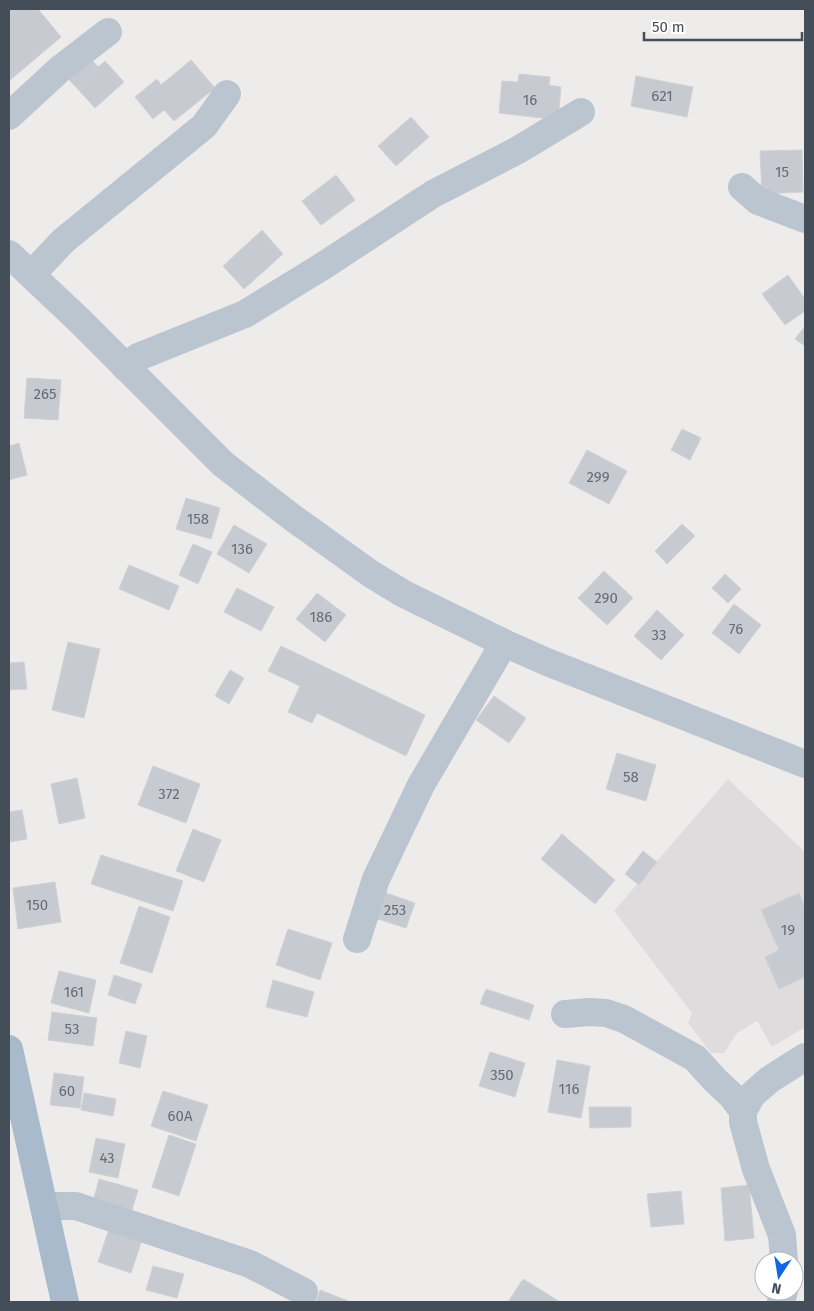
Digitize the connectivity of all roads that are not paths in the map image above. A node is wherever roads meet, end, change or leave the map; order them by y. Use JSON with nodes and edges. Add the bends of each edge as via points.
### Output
{"nodes":[{"id":1,"x":108,"y":32,"type":"dead end"},
{"id":2,"x":227,"y":94,"type":"dead end"},
{"id":3,"x":580,"y":112,"type":"dead end"},
{"id":4,"x":9,"y":116,"type":"edge"},
{"id":5,"x":742,"y":187,"type":"dead end"},
{"id":6,"x":805,"y":219,"type":"edge"},
{"id":7,"x":9,"y":254,"type":"edge"},
{"id":8,"x":32,"y":274,"type":"junction"},
{"id":9,"x":125,"y":367,"type":"junction"},
{"id":10,"x":504,"y":643,"type":"junction"},
{"id":11,"x":805,"y":764,"type":"edge"},
{"id":12,"x":357,"y":938,"type":"dead end"},
{"id":13,"x":565,"y":1014,"type":"dead end"},
{"id":14,"x":9,"y":1049,"type":"edge"},
{"id":15,"x":805,"y":1057,"type":"edge"},
{"id":16,"x":742,"y":1111,"type":"junction"},
{"id":17,"x":44,"y":1206,"type":"junction"},
{"id":18,"x":783,"y":1251,"type":"edge"},
{"id":19,"x":304,"y":1292,"type":"dead end"},
{"id":20,"x":65,"y":1302,"type":"edge"}],
"edges":[{"from":1,"to":4,"type":"street","via":[[60,69]]},
{"from":2,"to":8,"type":"street","via":[[204,126],[63,241]]},
{"from":3,"to":9,"type":"street","via":[[518,150],[433,194],[244,314],[138,357]]},
{"from":5,"to":6,"type":"street","via":[[758,201]]},
{"from":7,"to":8,"type":"street"},
{"from":8,"to":9,"type":"street"},
{"from":9,"to":10,"type":"street","via":[[223,464],[293,518],[404,594]]},
{"from":10,"to":11,"type":"street"},
{"from":10,"to":12,"type":"street","via":[[421,786],[376,880]]},
{"from":13,"to":16,"type":"street","via":[[606,1013],[694,1058],[732,1096]]},
{"from":14,"to":17,"type":"main road"},
{"from":15,"to":16,"type":"street","via":[[768,1080],[752,1095]]},
{"from":16,"to":18,"type":"street","via":[[756,1169],[782,1235]]},
{"from":17,"to":19,"type":"street","via":[[76,1206],[250,1264]]},
{"from":17,"to":20,"type":"main road"}]}
